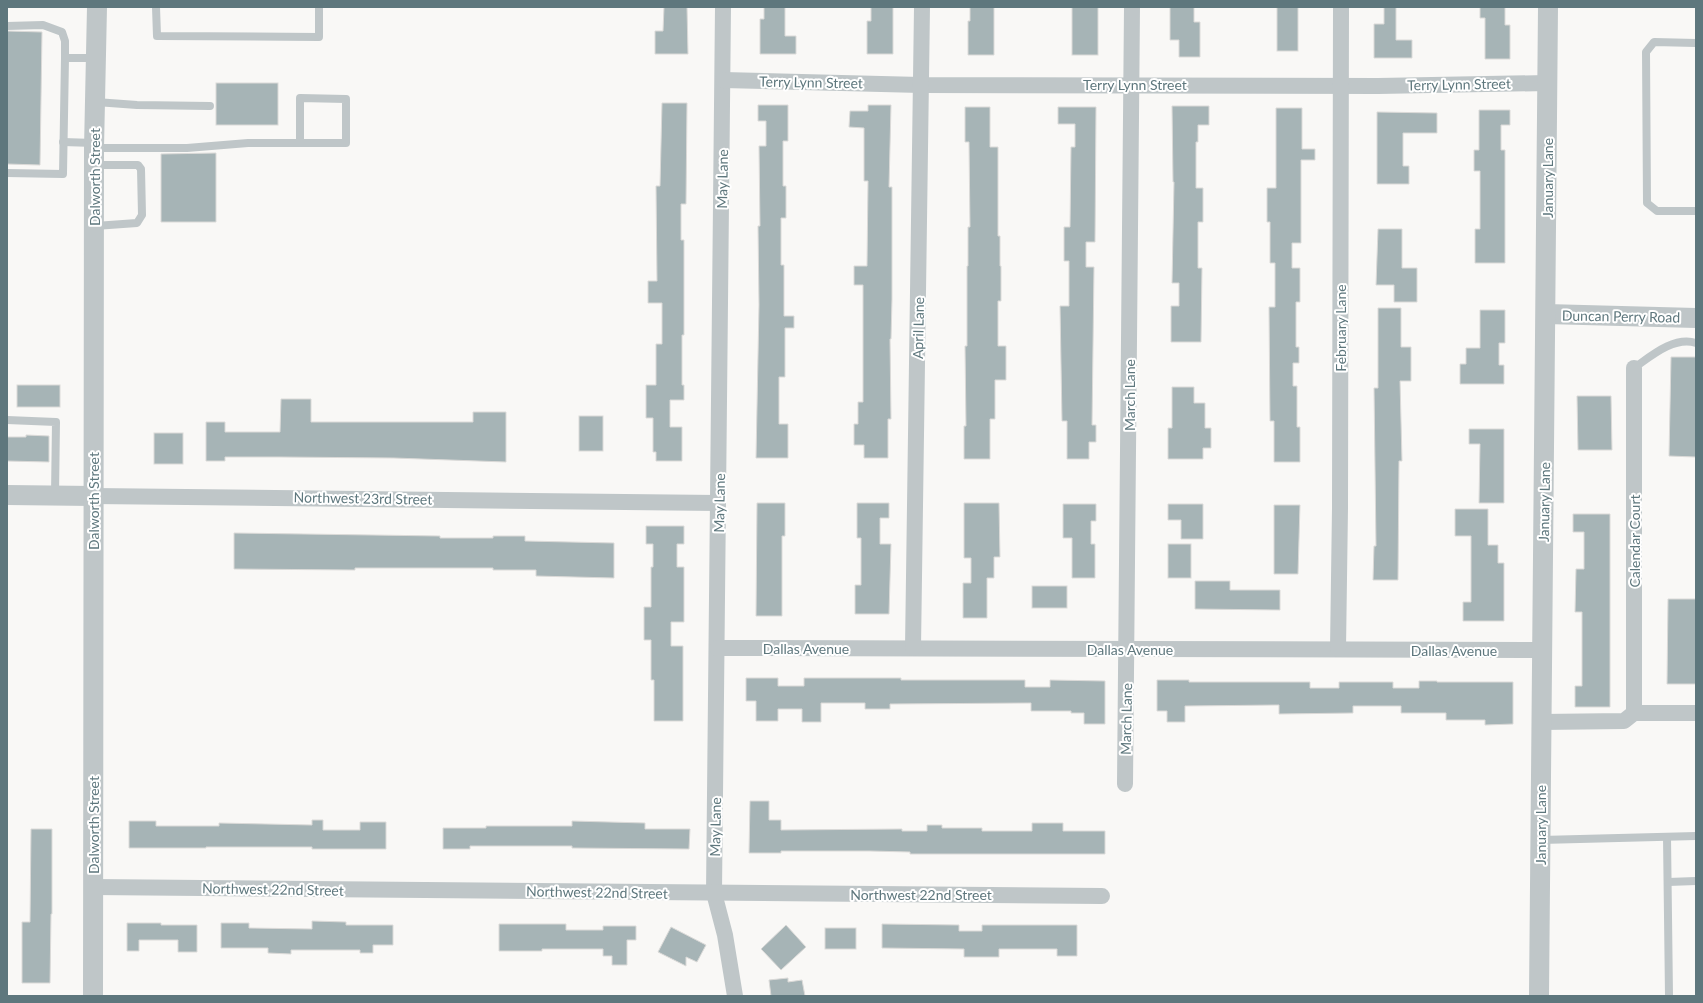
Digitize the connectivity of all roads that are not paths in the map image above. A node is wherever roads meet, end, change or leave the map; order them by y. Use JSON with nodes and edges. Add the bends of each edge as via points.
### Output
{"nodes":[{"id":1,"x":97,"y":7,"type":"edge"},
{"id":2,"x":156,"y":7,"type":"edge"},
{"id":3,"x":319,"y":7,"type":"edge"},
{"id":4,"x":724,"y":7,"type":"edge"},
{"id":5,"x":922,"y":7,"type":"edge"},
{"id":6,"x":1132,"y":7,"type":"edge"},
{"id":7,"x":1341,"y":7,"type":"edge"},
{"id":8,"x":1548,"y":7,"type":"edge"},
{"id":9,"x":7,"y":26,"type":"edge"},
{"id":10,"x":1696,"y":43,"type":"edge"},
{"id":11,"x":65,"y":58,"type":"junction"},
{"id":12,"x":96,"y":58,"type":"junction"},
{"id":13,"x":723,"y":80,"type":"junction"},
{"id":14,"x":1547,"y":83,"type":"junction"},
{"id":15,"x":1132,"y":84,"type":"junction"},
{"id":16,"x":1341,"y":84,"type":"junction"},
{"id":17,"x":921,"y":85,"type":"junction"},
{"id":18,"x":95,"y":102,"type":"junction"},
{"id":19,"x":210,"y":106,"type":"dead end"},
{"id":20,"x":64,"y":142,"type":"junction"},
{"id":21,"x":300,"y":142,"type":"junction"},
{"id":22,"x":94,"y":152,"type":"junction"},
{"id":23,"x":7,"y":173,"type":"edge"},
{"id":24,"x":1696,"y":211,"type":"edge"},
{"id":25,"x":94,"y":226,"type":"junction"},
{"id":26,"x":1546,"y":314,"type":"junction"},
{"id":27,"x":1696,"y":318,"type":"edge"},
{"id":28,"x":1696,"y":343,"type":"edge"},
{"id":29,"x":1634,"y":368,"type":"joint"},
{"id":30,"x":7,"y":420,"type":"edge"},
{"id":31,"x":7,"y":495,"type":"edge"},
{"id":32,"x":55,"y":495,"type":"junction"},
{"id":33,"x":93,"y":496,"type":"junction"},
{"id":34,"x":718,"y":503,"type":"junction"},
{"id":35,"x":717,"y":648,"type":"junction"},
{"id":36,"x":913,"y":648,"type":"junction"},
{"id":37,"x":1126,"y":649,"type":"junction"},
{"id":38,"x":1338,"y":649,"type":"junction"},
{"id":39,"x":1542,"y":650,"type":"junction"},
{"id":40,"x":1634,"y":713,"type":"junction"},
{"id":41,"x":1696,"y":713,"type":"edge"},
{"id":42,"x":1541,"y":722,"type":"junction"},
{"id":43,"x":1125,"y":784,"type":"dead end"},
{"id":44,"x":1696,"y":836,"type":"edge"},
{"id":45,"x":1667,"y":837,"type":"junction"},
{"id":46,"x":1540,"y":840,"type":"junction"},
{"id":47,"x":1696,"y":881,"type":"edge"},
{"id":48,"x":1668,"y":882,"type":"junction"},
{"id":49,"x":93,"y":887,"type":"junction"},
{"id":50,"x":714,"y":893,"type":"junction"},
{"id":51,"x":1102,"y":896,"type":"dead end"},
{"id":52,"x":93,"y":996,"type":"edge"},
{"id":53,"x":735,"y":996,"type":"edge"},
{"id":54,"x":1539,"y":996,"type":"edge"},
{"id":55,"x":1669,"y":996,"type":"edge"}],
"edges":[{"from":1,"to":12,"type":"street","name":"Dalworth Street"},
{"from":2,"to":3,"type":"lane","via":[[157,36],[320,37]]},
{"from":4,"to":13,"type":"street","name":"May Lane"},
{"from":5,"to":17,"type":"street","name":"April Lane"},
{"from":6,"to":15,"type":"street","name":"March Lane"},
{"from":7,"to":16,"type":"street","name":"February Lane"},
{"from":8,"to":14,"type":"street","name":"January Lane"},
{"from":9,"to":11,"type":"lane","via":[[43,25],[62,32]]},
{"from":10,"to":24,"type":"lane","via":[[1654,42],[1646,52],[1647,203],[1657,211]]},
{"from":11,"to":12,"type":"lane"},
{"from":11,"to":20,"type":"lane"},
{"from":12,"to":18,"type":"street","name":"Dalworth Street"},
{"from":13,"to":17,"type":"street","name":"Terry Lynn Street"},
{"from":13,"to":34,"type":"street","name":"May Lane"},
{"from":14,"to":16,"type":"street","name":"Terry Lynn Street","via":[[1378,86]]},
{"from":14,"to":26,"type":"street","name":"January Lane"},
{"from":15,"to":16,"type":"street","name":"Terry Lynn Street"},
{"from":15,"to":17,"type":"street","name":"Terry Lynn Street"},
{"from":15,"to":37,"type":"street","name":"March Lane"},
{"from":16,"to":38,"type":"street","name":"February Lane"},
{"from":17,"to":36,"type":"street","name":"April Lane"},
{"from":18,"to":19,"type":"lane"},
{"from":18,"to":22,"type":"street","name":"Dalworth Street"},
{"from":20,"to":22,"type":"lane"},
{"from":20,"to":23,"type":"lane","via":[[62,174]]},
{"from":21,"to":21,"type":"lane","via":[[346,142],[346,99],[300,98]]},
{"from":21,"to":22,"type":"lane","via":[[248,142],[187,148]]},
{"from":22,"to":25,"type":"street","name":"Dalworth Street"},
{"from":22,"to":25,"type":"lane","via":[[138,165],[141,169],[142,214],[137,224]]},
{"from":25,"to":33,"type":"street","name":"Dalworth Street"},
{"from":26,"to":27,"type":"street","name":"Duncan Perry Road"},
{"from":26,"to":39,"type":"street","name":"January Lane"},
{"from":28,"to":29,"type":"lane","via":[[1688,340],[1662,348]]},
{"from":29,"to":40,"type":"street","name":"Calendar Court"},
{"from":30,"to":32,"type":"lane","via":[[56,422]]},
{"from":31,"to":32,"type":"street","name":"Northwest 23rd Street"},
{"from":32,"to":33,"type":"street","name":"Northwest 23rd Street"},
{"from":33,"to":34,"type":"street","name":"Northwest 23rd Street"},
{"from":33,"to":49,"type":"street","name":"Dalworth Street"},
{"from":34,"to":35,"type":"street","name":"May Lane"},
{"from":35,"to":36,"type":"street","name":"Dallas Avenue"},
{"from":35,"to":50,"type":"street","name":"May Lane"},
{"from":36,"to":37,"type":"street","name":"Dallas Avenue"},
{"from":37,"to":38,"type":"street","name":"Dallas Avenue"},
{"from":37,"to":43,"type":"street","name":"March Lane"},
{"from":38,"to":39,"type":"street","name":"Dallas Avenue"},
{"from":39,"to":42,"type":"street","name":"January Lane"},
{"from":40,"to":41,"type":"street"},
{"from":40,"to":42,"type":"street","via":[[1624,720]]},
{"from":42,"to":46,"type":"street","name":"January Lane"},
{"from":44,"to":45,"type":"lane"},
{"from":45,"to":46,"type":"lane"},
{"from":45,"to":48,"type":"lane"},
{"from":46,"to":54,"type":"street","name":"January Lane"},
{"from":47,"to":48,"type":"lane"},
{"from":48,"to":55,"type":"lane"},
{"from":49,"to":50,"type":"street","name":"Northwest 22nd Street"},
{"from":49,"to":52,"type":"street","name":"Dalworth Street"},
{"from":50,"to":51,"type":"street","name":"Northwest 22nd Street"},
{"from":50,"to":53,"type":"street","name":"May Lane","via":[[726,935]]}]}
